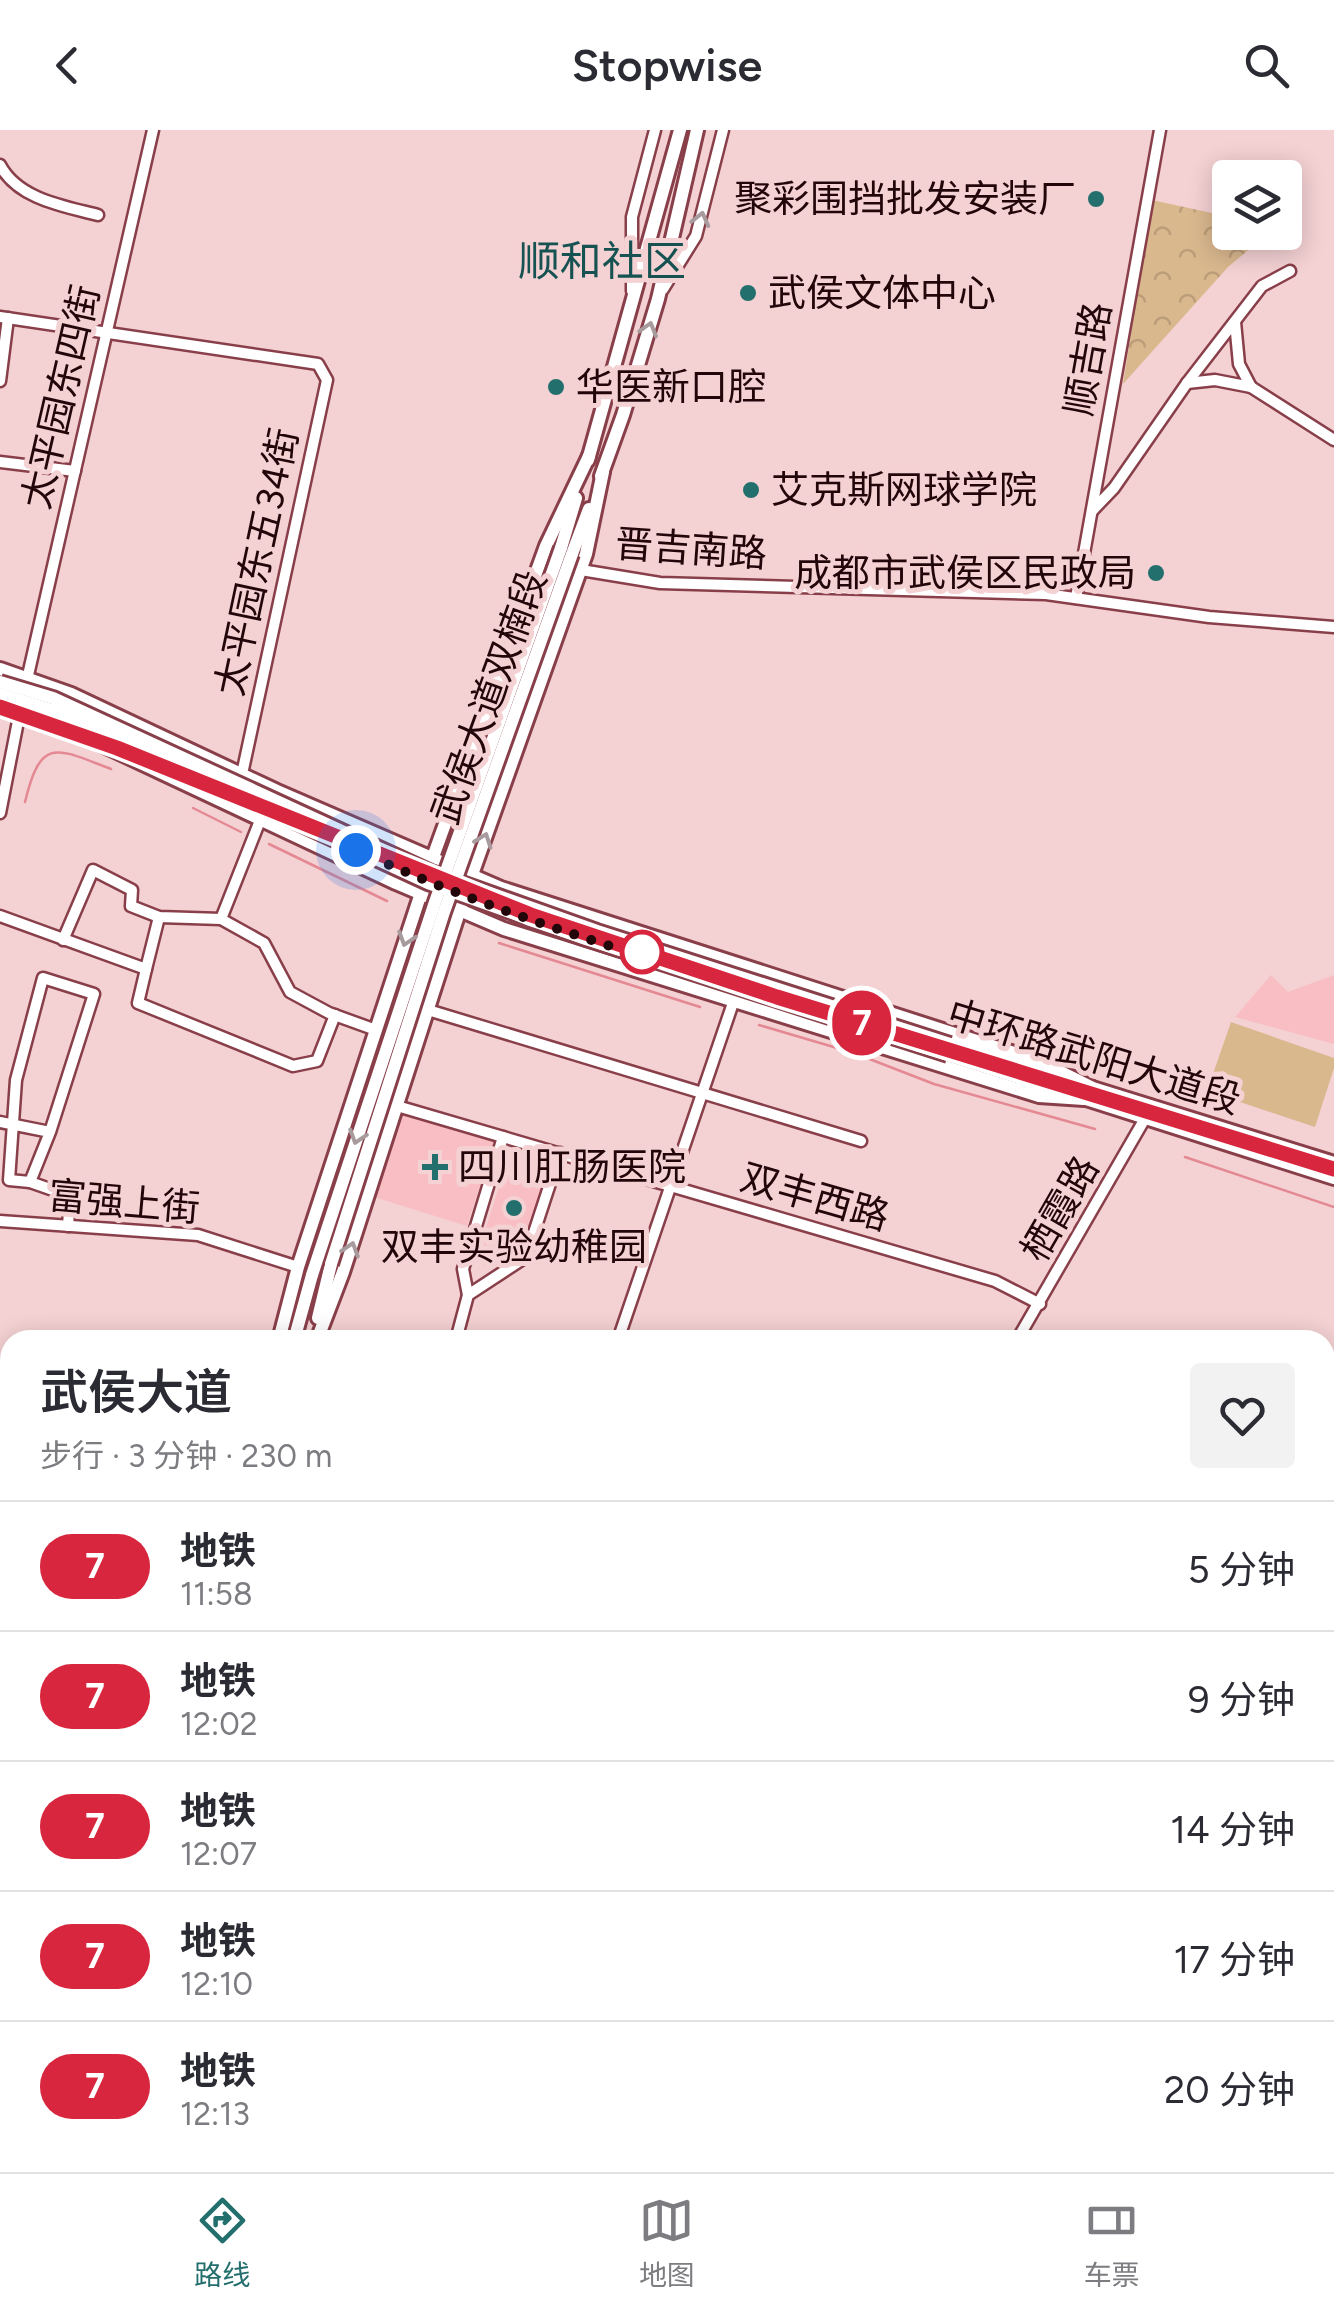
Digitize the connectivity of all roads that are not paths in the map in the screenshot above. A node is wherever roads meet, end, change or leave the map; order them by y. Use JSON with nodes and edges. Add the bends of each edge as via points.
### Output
{"nodes":[{"id":1,"x":154,"y":130,"type":"edge"},
{"id":2,"x":655,"y":130,"type":"edge"},
{"id":3,"x":680,"y":130,"type":"edge"},
{"id":4,"x":697,"y":130,"type":"edge"},
{"id":5,"x":723,"y":130,"type":"edge"},
{"id":6,"x":1160,"y":130,"type":"edge"},
{"id":7,"x":0,"y":165,"type":"edge"},
{"id":8,"x":3,"y":181,"type":"edge"},
{"id":9,"x":98,"y":215,"type":"dead end"},
{"id":10,"x":1290,"y":271,"type":"dead end"},
{"id":11,"x":658,"y":299,"type":"junction"},
{"id":12,"x":632,"y":300,"type":"junction"},
{"id":13,"x":4,"y":317,"type":"edge"},
{"id":14,"x":1234,"y":320,"type":"junction"},
{"id":15,"x":106,"y":334,"type":"junction"},
{"id":16,"x":0,"y":380,"type":"edge"},
{"id":17,"x":1187,"y":384,"type":"junction"},
{"id":18,"x":1251,"y":387,"type":"junction"},
{"id":19,"x":1334,"y":440,"type":"edge"},
{"id":20,"x":589,"y":456,"type":"junction"},
{"id":21,"x":0,"y":462,"type":"edge"},
{"id":22,"x":75,"y":471,"type":"junction"},
{"id":23,"x":602,"y":472,"type":"junction"},
{"id":24,"x":1091,"y":512,"type":"junction"},
{"id":25,"x":567,"y":551,"type":"junction"},
{"id":26,"x":581,"y":570,"type":"junction"},
{"id":27,"x":1076,"y":598,"type":"junction"},
{"id":28,"x":1334,"y":627,"type":"edge"},
{"id":29,"x":0,"y":669,"type":"edge"},
{"id":30,"x":27,"y":677,"type":"junction"},
{"id":31,"x":0,"y":682,"type":"edge"},
{"id":32,"x":0,"y":694,"type":"edge"},
{"id":33,"x":0,"y":706,"type":"edge"},
{"id":34,"x":20,"y":712,"type":"junction"},
{"id":35,"x":242,"y":774,"type":"junction"},
{"id":36,"x":0,"y":813,"type":"edge"},
{"id":37,"x":262,"y":818,"type":"junction"},
{"id":38,"x":432,"y":860,"type":"junction"},
{"id":39,"x":472,"y":876,"type":"junction"},
{"id":40,"x":421,"y":894,"type":"junction"},
{"id":41,"x":460,"y":910,"type":"junction"},
{"id":42,"x":0,"y":916,"type":"edge"},
{"id":43,"x":159,"y":916,"type":"junction"},
{"id":44,"x":222,"y":919,"type":"junction"},
{"id":45,"x":64,"y":940,"type":"junction"},
{"id":46,"x":146,"y":970,"type":"junction"},
{"id":47,"x":734,"y":1000,"type":"junction"},
{"id":48,"x":428,"y":1010,"type":"junction"},
{"id":49,"x":335,"y":1015,"type":"junction"},
{"id":50,"x":376,"y":1030,"type":"junction"},
{"id":51,"x":949,"y":1049,"type":"junction"},
{"id":52,"x":702,"y":1093,"type":"junction"},
{"id":53,"x":1087,"y":1093,"type":"junction"},
{"id":54,"x":1151,"y":1105,"type":"junction"},
{"id":55,"x":397,"y":1106,"type":"junction"},
{"id":56,"x":1146,"y":1119,"type":"junction"},
{"id":57,"x":0,"y":1122,"type":"edge"},
{"id":58,"x":14,"y":1125,"type":"junction"},
{"id":59,"x":50,"y":1132,"type":"junction"},
{"id":60,"x":503,"y":1137,"type":"junction"},
{"id":61,"x":861,"y":1140,"type":"dead end"},
{"id":62,"x":560,"y":1154,"type":"junction"},
{"id":63,"x":1334,"y":1164,"type":"edge"},
{"id":64,"x":1334,"y":1178,"type":"edge"},
{"id":65,"x":30,"y":1182,"type":"junction"},
{"id":66,"x":671,"y":1185,"type":"junction"},
{"id":67,"x":0,"y":1221,"type":"edge"},
{"id":68,"x":68,"y":1226,"type":"junction"},
{"id":69,"x":298,"y":1267,"type":"junction"},
{"id":70,"x":468,"y":1296,"type":"junction"},
{"id":71,"x":1040,"y":1304,"type":"junction"},
{"id":72,"x":282,"y":1330,"type":"edge"},
{"id":73,"x":297,"y":1330,"type":"edge"},
{"id":74,"x":317,"y":1330,"type":"edge"},
{"id":75,"x":319,"y":1330,"type":"edge"},
{"id":76,"x":459,"y":1330,"type":"edge"},
{"id":77,"x":621,"y":1330,"type":"edge"},
{"id":78,"x":1023,"y":1330,"type":"edge"}],
"edges":[{"from":1,"to":15,"type":"street","name":"太平园东四街"},
{"from":2,"to":12,"type":"street","via":[[632,217]]},
{"from":3,"to":12,"type":"main road","name":"武侯大道双楠段"},
{"from":4,"to":11,"type":"main road","name":"武侯大道双楠段"},
{"from":11,"to":5,"type":"street","one_way":true,"via":[[696,236]]},
{"from":6,"to":24,"type":"street","name":"顺吉路"},
{"from":7,"to":8,"type":"street"},
{"from":8,"to":9,"type":"street"},
{"from":10,"to":14,"type":"street","via":[[1262,286]]},
{"from":23,"to":11,"type":"main road","name":"武侯大道双楠段","one_way":true},
{"from":12,"to":20,"type":"main road","name":"武侯大道双楠段"},
{"from":13,"to":15,"type":"street"},
{"from":13,"to":16,"type":"street"},
{"from":14,"to":17,"type":"street"},
{"from":14,"to":18,"type":"street","via":[[1240,364]]},
{"from":15,"to":22,"type":"street","name":"太平园东四街"},
{"from":15,"to":35,"type":"street","name":"太平园东五34街","via":[[318,364],[327,380]]},
{"from":17,"to":18,"type":"street","via":[[1215,380]]},
{"from":17,"to":24,"type":"street"},
{"from":18,"to":19,"type":"street"},
{"from":20,"to":25,"type":"main road","name":"武侯大道双楠段"},
{"from":20,"to":38,"type":"main road","via":[[546,546]]},
{"from":21,"to":22,"type":"street"},
{"from":22,"to":30,"type":"street","name":"太平园东四街"},
{"from":23,"to":25,"type":"main road","name":"武侯大道双楠段"},
{"from":23,"to":26,"type":"main road"},
{"from":24,"to":27,"type":"street","name":"顺吉路"},
{"from":25,"to":73,"type":"main road","name":"武侯大道双楠段","one_way":true,"bridge":true,"via":[[435,902]]},
{"from":25,"to":74,"type":"main road","name":"武侯大道双楠段","bridge":true,"via":[[331,1264]]},
{"from":26,"to":27,"type":"street","name":"晋吉南路","via":[[660,583]]},
{"from":39,"to":26,"type":"main road","one_way":true},
{"from":27,"to":28,"type":"street","name":"晋吉南路","via":[[1209,618]]},
{"from":29,"to":30,"type":"main road"},
{"from":30,"to":34,"type":"street","name":"太平园东四街"},
{"from":30,"to":35,"type":"main road"},
{"from":31,"to":51,"type":"main road","name":"中环路武阳大道段","bridge":true,"via":[[53,698],[430,872]]},
{"from":32,"to":51,"type":"main road","name":"中环路武阳大道段","bridge":true,"via":[[56,711],[428,883],[586,939]]},
{"from":33,"to":34,"type":"main road"},
{"from":34,"to":36,"type":"street","name":"太平园东四街"},
{"from":34,"to":37,"type":"main road"},
{"from":35,"to":38,"type":"main road"},
{"from":37,"to":40,"type":"main road"},
{"from":37,"to":44,"type":"street"},
{"from":38,"to":39,"type":"main road"},
{"from":38,"to":40,"type":"main road"},
{"from":39,"to":41,"type":"main road"},
{"from":39,"to":53,"type":"main road","via":[[1039,1061]]},
{"from":40,"to":41,"type":"main road"},
{"from":40,"to":50,"type":"main road","one_way":true},
{"from":41,"to":47,"type":"main road"},
{"from":41,"to":48,"type":"main road"},
{"from":42,"to":45,"type":"street"},
{"from":43,"to":44,"type":"street"},
{"from":43,"to":45,"type":"street","via":[[131,906],[132,890],[92,870]]},
{"from":43,"to":46,"type":"street"},
{"from":44,"to":49,"type":"street","via":[[264,943],[290,992]]},
{"from":45,"to":46,"type":"street"},
{"from":46,"to":49,"type":"street","via":[[138,1003],[293,1066],[317,1061]]},
{"from":47,"to":52,"type":"street"},
{"from":47,"to":53,"type":"main road","via":[[1040,1096]]},
{"from":48,"to":52,"type":"street"},
{"from":48,"to":55,"type":"main road"},
{"from":49,"to":50,"type":"street"},
{"from":50,"to":69,"type":"main road"},
{"from":51,"to":53,"type":"main road","name":"中环路武阳大道段"},
{"from":52,"to":61,"type":"street"},
{"from":52,"to":66,"type":"street"},
{"from":53,"to":54,"type":"main road","name":"中环路武阳大道段"},
{"from":53,"to":56,"type":"main road","name":"中环路武阳大道段"},
{"from":54,"to":56,"type":"street","name":"栖霞路"},
{"from":54,"to":63,"type":"main road","name":"中环路武阳大道段"},
{"from":55,"to":60,"type":"street","name":"双丰西路"},
{"from":75,"to":55,"type":"main road","one_way":true},
{"from":56,"to":64,"type":"main road","name":"中环路武阳大道段"},
{"from":56,"to":71,"type":"street","name":"栖霞路"},
{"from":57,"to":58,"type":"street"},
{"from":58,"to":59,"type":"street"},
{"from":58,"to":59,"type":"street","via":[[16,1080],[43,978],[94,994]]},
{"from":58,"to":65,"type":"street","via":[[9,1180]]},
{"from":59,"to":65,"type":"street"},
{"from":60,"to":62,"type":"street","name":"双丰西路"},
{"from":60,"to":70,"type":"street","via":[[463,1269]]},
{"from":62,"to":66,"type":"street","name":"双丰西路"},
{"from":62,"to":70,"type":"street","via":[[526,1257]]},
{"from":65,"to":68,"type":"street","via":[[70,1196]]},
{"from":66,"to":71,"type":"street","name":"双丰西路","via":[[995,1281]]},
{"from":66,"to":77,"type":"street"},
{"from":67,"to":68,"type":"street","name":"富强上街"},
{"from":68,"to":69,"type":"street","name":"富强上街","via":[[198,1235]]},
{"from":69,"to":72,"type":"main road"},
{"from":70,"to":76,"type":"street"},
{"from":71,"to":78,"type":"street","name":"栖霞路"}]}
